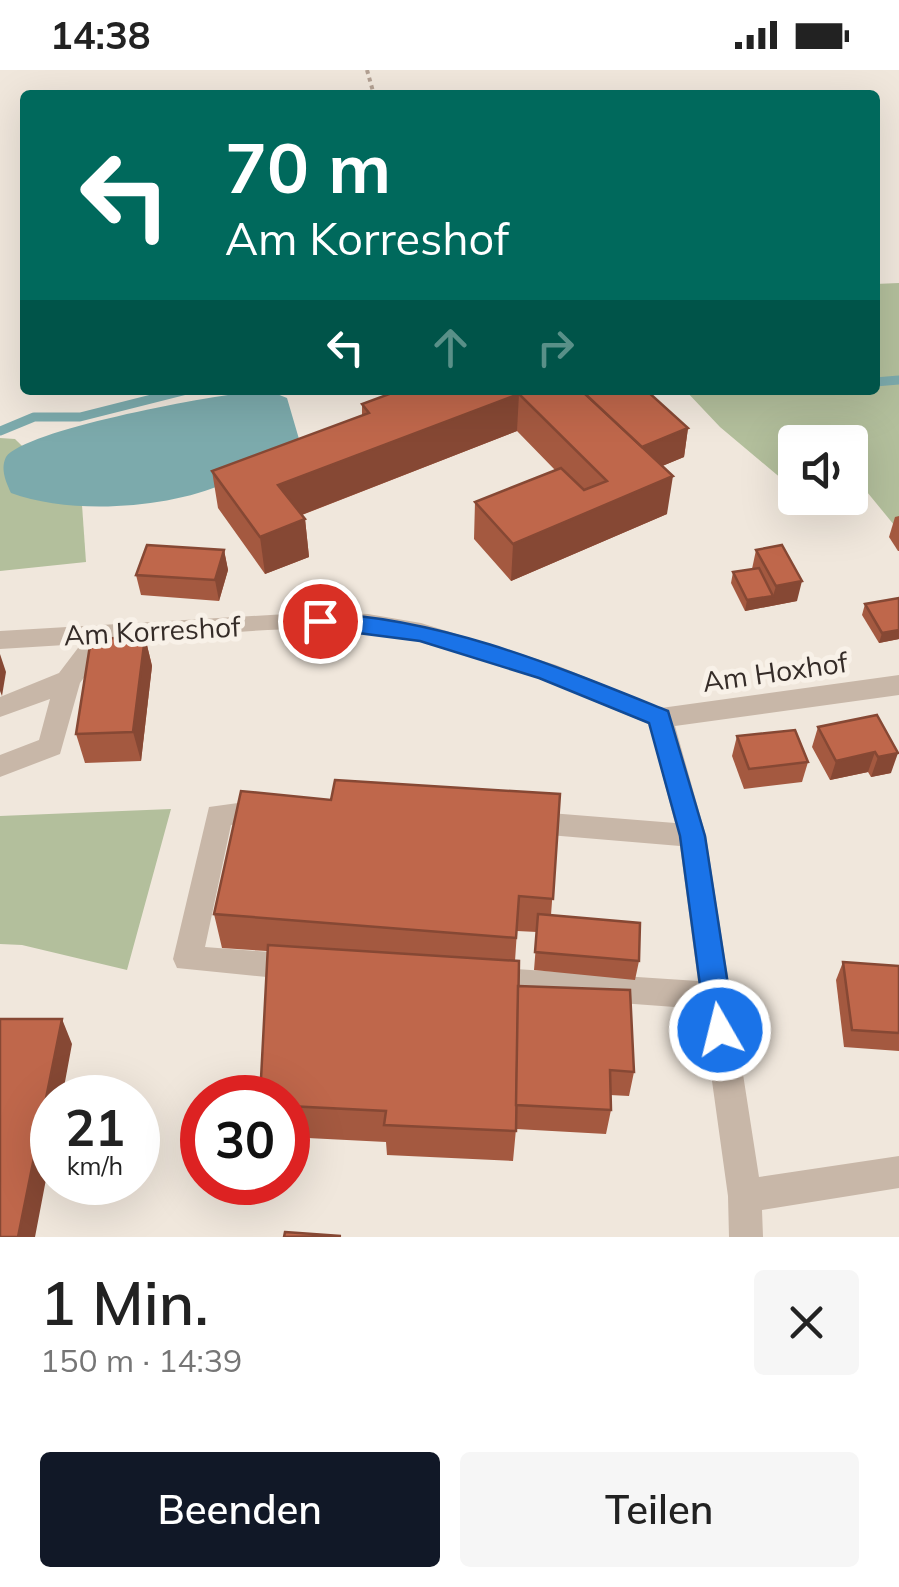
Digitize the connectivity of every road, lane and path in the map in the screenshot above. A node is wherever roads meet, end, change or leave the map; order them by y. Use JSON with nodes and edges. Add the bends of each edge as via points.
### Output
{"nodes":[{"id":1,"x":103,"y":633,"type":"junction"},
{"id":2,"x":0,"y":640,"type":"edge"},
{"id":3,"x":68,"y":680,"type":"dead end"},
{"id":4,"x":899,"y":685,"type":"edge"},
{"id":5,"x":0,"y":707,"type":"edge"},
{"id":6,"x":660,"y":718,"type":"junction"},
{"id":7,"x":0,"y":766,"type":"edge"},
{"id":8,"x":288,"y":808,"type":"edge"},
{"id":9,"x":498,"y":819,"type":"edge"},
{"id":10,"x":692,"y":836,"type":"junction"},
{"id":11,"x":324,"y":969,"type":"edge"},
{"id":12,"x":462,"y":978,"type":"edge"},
{"id":13,"x":716,"y":996,"type":"junction"},
{"id":14,"x":899,"y":1172,"type":"edge"},
{"id":15,"x":744,"y":1196,"type":"junction"},
{"id":16,"x":746,"y":1237,"type":"edge"}],
"edges":[{"from":1,"to":2,"type":"street","name":"Am Korreshof"},
{"from":1,"to":5,"type":"street","via":[[68,680]]},
{"from":1,"to":6,"type":"street","name":"Am Korreshof","via":[[368,623],[421,632],[547,672]]},
{"from":3,"to":7,"type":"street","via":[[51,747]]},
{"from":4,"to":6,"type":"street","name":"Am Hoxhof"},
{"from":6,"to":10,"type":"street"},
{"from":8,"to":11,"type":"street","via":[[219,815],[188,959]]},
{"from":9,"to":10,"type":"street"},
{"from":10,"to":13,"type":"street"},
{"from":12,"to":13,"type":"street"},
{"from":13,"to":15,"type":"street"},
{"from":14,"to":15,"type":"street"},
{"from":15,"to":16,"type":"street"}]}
